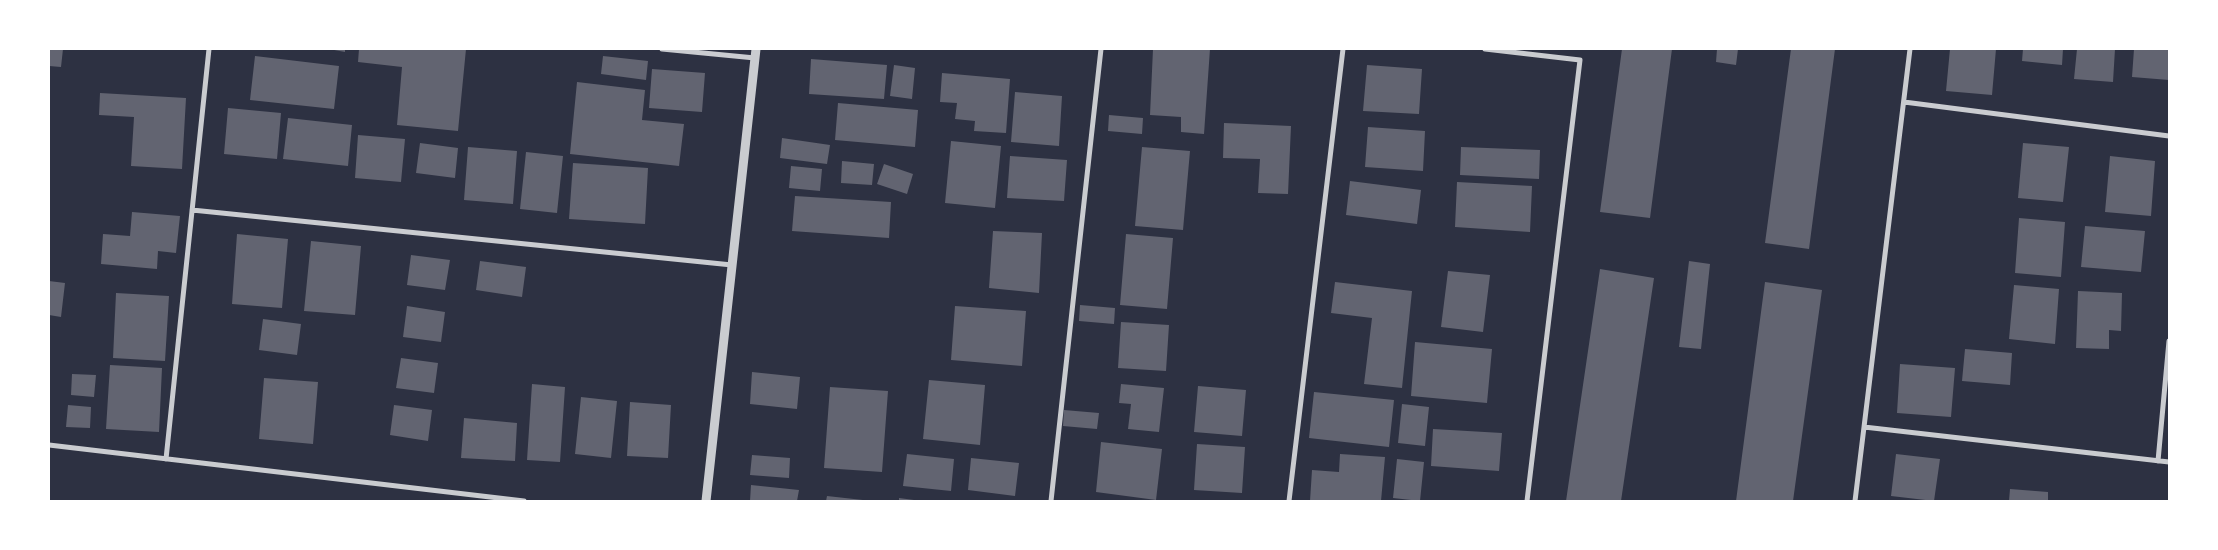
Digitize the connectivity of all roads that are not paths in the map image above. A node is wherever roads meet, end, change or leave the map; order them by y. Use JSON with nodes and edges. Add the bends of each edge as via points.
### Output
{"nodes":[{"id":1,"x":208,"y":49,"type":"edge"},
{"id":2,"x":662,"y":49,"type":"edge"},
{"id":3,"x":756,"y":49,"type":"edge"},
{"id":4,"x":1101,"y":49,"type":"edge"},
{"id":5,"x":1343,"y":49,"type":"edge"},
{"id":6,"x":1485,"y":49,"type":"edge"},
{"id":7,"x":1910,"y":49,"type":"edge"},
{"id":8,"x":755,"y":58,"type":"junction"},
{"id":9,"x":1904,"y":102,"type":"junction"},
{"id":10,"x":2169,"y":136,"type":"edge"},
{"id":11,"x":192,"y":210,"type":"junction"},
{"id":12,"x":732,"y":265,"type":"junction"},
{"id":13,"x":2169,"y":341,"type":"edge"},
{"id":14,"x":1864,"y":427,"type":"junction"},
{"id":15,"x":49,"y":445,"type":"edge"},
{"id":16,"x":166,"y":459,"type":"junction"},
{"id":17,"x":2158,"y":460,"type":"junction"},
{"id":18,"x":2169,"y":462,"type":"edge"},
{"id":19,"x":524,"y":501,"type":"edge"},
{"id":20,"x":706,"y":501,"type":"edge"},
{"id":21,"x":1051,"y":501,"type":"edge"},
{"id":22,"x":1289,"y":501,"type":"edge"},
{"id":23,"x":1527,"y":501,"type":"edge"},
{"id":24,"x":1855,"y":501,"type":"edge"}],
"edges":[{"from":1,"to":11,"type":"street"},
{"from":2,"to":8,"type":"street"},
{"from":3,"to":8,"type":"street"},
{"from":4,"to":21,"type":"street"},
{"from":5,"to":22,"type":"street"},
{"from":6,"to":23,"type":"street","via":[[1580,60]]},
{"from":7,"to":9,"type":"street"},
{"from":8,"to":12,"type":"street"},
{"from":9,"to":10,"type":"street"},
{"from":9,"to":14,"type":"street"},
{"from":11,"to":12,"type":"street"},
{"from":11,"to":16,"type":"street"},
{"from":12,"to":20,"type":"street"},
{"from":13,"to":17,"type":"street"},
{"from":14,"to":17,"type":"street"},
{"from":14,"to":24,"type":"street"},
{"from":15,"to":16,"type":"street"},
{"from":16,"to":19,"type":"street"},
{"from":17,"to":18,"type":"street"}]}
